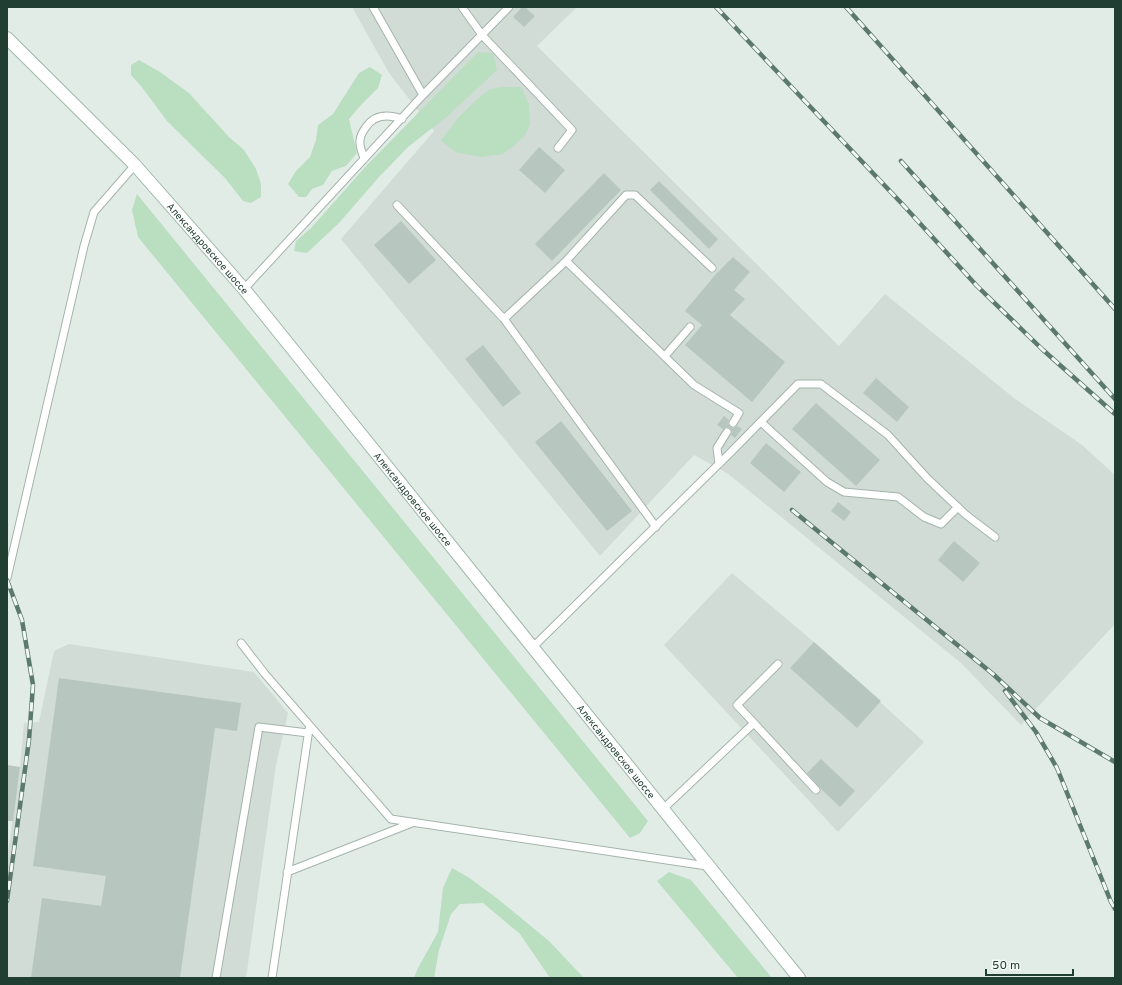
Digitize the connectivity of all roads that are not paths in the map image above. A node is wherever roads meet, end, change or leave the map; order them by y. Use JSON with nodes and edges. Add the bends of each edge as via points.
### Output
{"nodes":[{"id":1,"x":373,"y":7,"type":"edge"},
{"id":2,"x":462,"y":7,"type":"edge"},
{"id":3,"x":509,"y":7,"type":"edge"},
{"id":4,"x":482,"y":36,"type":"junction"},
{"id":5,"x":7,"y":39,"type":"edge"},
{"id":6,"x":423,"y":95,"type":"junction"},
{"id":7,"x":402,"y":119,"type":"junction"},
{"id":8,"x":558,"y":148,"type":"dead end"},
{"id":9,"x":364,"y":159,"type":"junction"},
{"id":10,"x":135,"y":165,"type":"junction"},
{"id":11,"x":397,"y":205,"type":"dead end"},
{"id":12,"x":566,"y":261,"type":"junction"},
{"id":13,"x":712,"y":268,"type":"dead end"},
{"id":14,"x":244,"y":289,"type":"junction"},
{"id":15,"x":504,"y":319,"type":"junction"},
{"id":16,"x":690,"y":327,"type":"dead end"},
{"id":17,"x":665,"y":356,"type":"junction"},
{"id":18,"x":733,"y":422,"type":"dead end"},
{"id":19,"x":761,"y":422,"type":"junction"},
{"id":20,"x":727,"y":432,"type":"dead end"},
{"id":21,"x":719,"y":464,"type":"junction"},
{"id":22,"x":958,"y":507,"type":"junction"},
{"id":23,"x":656,"y":527,"type":"junction"},
{"id":24,"x":995,"y":537,"type":"dead end"},
{"id":25,"x":7,"y":578,"type":"edge"},
{"id":26,"x":241,"y":643,"type":"dead end"},
{"id":27,"x":532,"y":648,"type":"junction"},
{"id":28,"x":778,"y":664,"type":"dead end"},
{"id":29,"x":754,"y":723,"type":"junction"},
{"id":30,"x":310,"y":726,"type":"junction"},
{"id":31,"x":308,"y":733,"type":"junction"},
{"id":32,"x":816,"y":790,"type":"dead end"},
{"id":33,"x":662,"y":810,"type":"junction"},
{"id":34,"x":413,"y":822,"type":"junction"},
{"id":35,"x":707,"y":866,"type":"junction"},
{"id":36,"x":287,"y":872,"type":"junction"},
{"id":37,"x":216,"y":978,"type":"edge"},
{"id":38,"x":272,"y":978,"type":"edge"},
{"id":39,"x":799,"y":978,"type":"edge"}],
"edges":[{"from":1,"to":6,"type":"lane"},
{"from":2,"to":4,"type":"lane"},
{"from":3,"to":4,"type":"lane"},
{"from":4,"to":6,"type":"lane"},
{"from":4,"to":8,"type":"lane","via":[[572,130]]},
{"from":5,"to":10,"type":"main road","name":"Александровское шоссе"},
{"from":6,"to":7,"type":"lane"},
{"from":7,"to":9,"type":"lane"},
{"from":7,"to":9,"type":"lane","via":[[391,115],[377,116],[368,123],[360,142]]},
{"from":9,"to":14,"type":"lane"},
{"from":10,"to":14,"type":"main road","name":"Александровское шоссе"},
{"from":10,"to":25,"type":"lane","via":[[94,212]]},
{"from":11,"to":15,"type":"lane"},
{"from":12,"to":13,"type":"lane","via":[[626,195],[635,195]]},
{"from":12,"to":15,"type":"lane"},
{"from":12,"to":17,"type":"lane"},
{"from":14,"to":27,"type":"main road","name":"Александровское шоссе"},
{"from":15,"to":23,"type":"lane"},
{"from":16,"to":17,"type":"lane"},
{"from":17,"to":18,"type":"lane","via":[[694,384],[739,413]]},
{"from":19,"to":21,"type":"lane"},
{"from":19,"to":22,"type":"lane","via":[[827,482],[844,492],[898,497],[924,517],[940,524]]},
{"from":19,"to":22,"type":"lane","via":[[798,384],[821,384],[888,435],[927,478]]},
{"from":20,"to":21,"type":"lane","via":[[717,448]]},
{"from":21,"to":23,"type":"lane"},
{"from":22,"to":24,"type":"lane"},
{"from":23,"to":27,"type":"lane"},
{"from":26,"to":30,"type":"lane"},
{"from":27,"to":33,"type":"main road","name":"Александровское шоссе"},
{"from":28,"to":29,"type":"lane","via":[[737,705]]},
{"from":29,"to":32,"type":"lane"},
{"from":29,"to":33,"type":"lane"},
{"from":30,"to":31,"type":"lane"},
{"from":30,"to":34,"type":"lane","via":[[391,819]]},
{"from":31,"to":36,"type":"lane"},
{"from":31,"to":37,"type":"lane","via":[[259,727]]},
{"from":33,"to":35,"type":"main road","name":"Александровское шоссе"},
{"from":34,"to":35,"type":"lane"},
{"from":34,"to":36,"type":"lane"},
{"from":35,"to":39,"type":"main road","name":"Александровское шоссе"},
{"from":36,"to":38,"type":"lane"}]}
